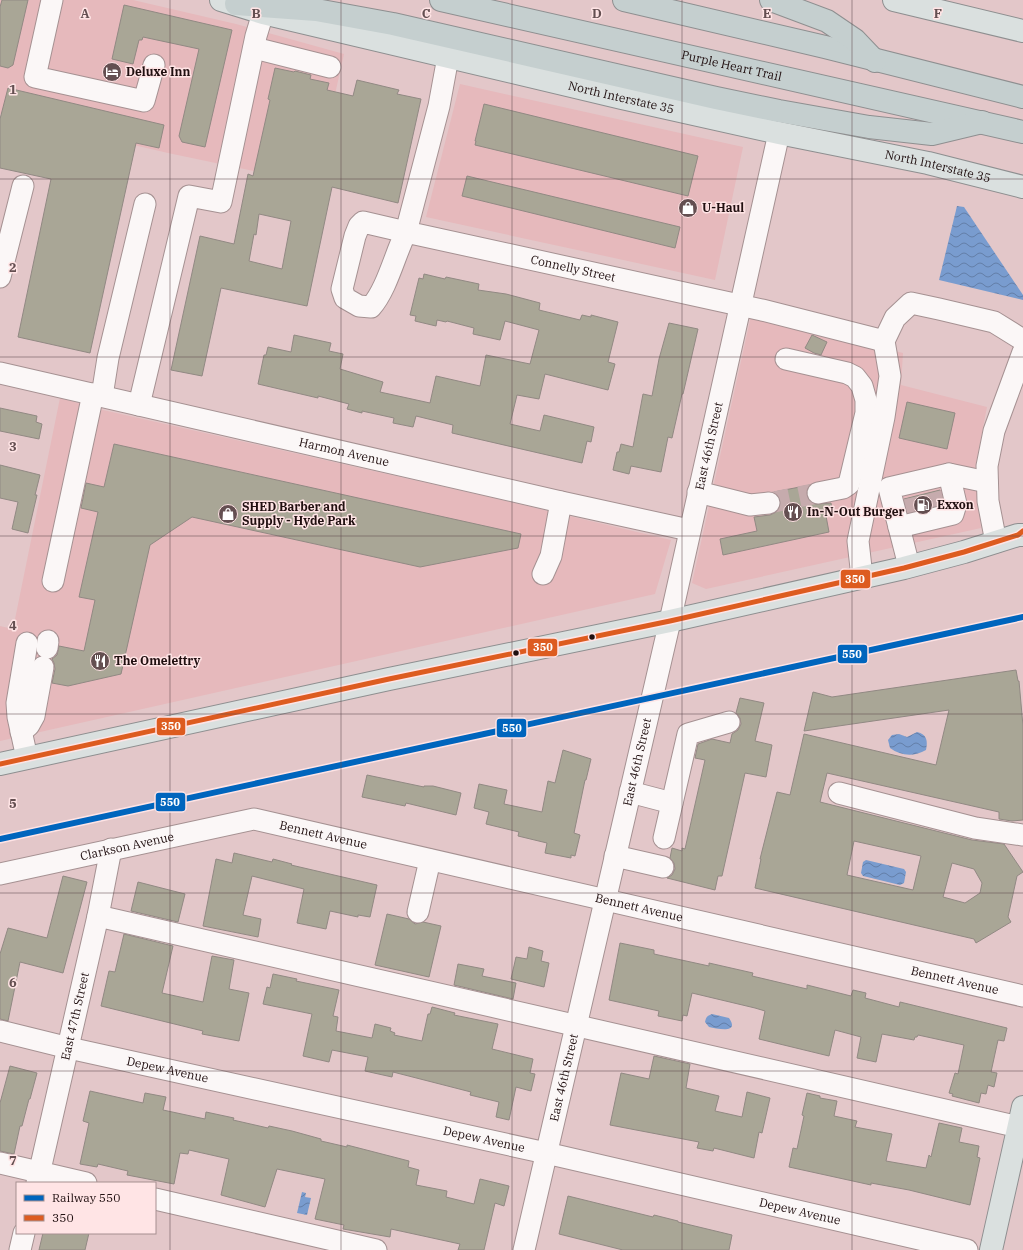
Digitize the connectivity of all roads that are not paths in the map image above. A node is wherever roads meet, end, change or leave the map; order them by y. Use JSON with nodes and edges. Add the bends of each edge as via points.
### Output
{"nodes":[{"id":1,"x":52,"y":0,"type":"edge"},
{"id":2,"x":441,"y":0,"type":"edge"},
{"id":3,"x":624,"y":0,"type":"edge"},
{"id":4,"x":771,"y":0,"type":"edge"},
{"id":5,"x":894,"y":0,"type":"edge"},
{"id":6,"x":229,"y":2,"type":"edge"},
{"id":7,"x":263,"y":13,"type":"junction"},
{"id":8,"x":1023,"y":31,"type":"edge"},
{"id":9,"x":254,"y":48,"type":"junction"},
{"id":10,"x":448,"y":57,"type":"junction"},
{"id":11,"x":875,"y":61,"type":"junction"},
{"id":12,"x":154,"y":65,"type":"dead end"},
{"id":13,"x":330,"y":67,"type":"dead end"},
{"id":14,"x":1023,"y":97,"type":"edge"},
{"id":15,"x":982,"y":122,"type":"junction"},
{"id":16,"x":1023,"y":132,"type":"edge"},
{"id":17,"x":779,"y":133,"type":"junction"},
{"id":18,"x":986,"y":178,"type":"junction"},
{"id":19,"x":23,"y":186,"type":"dead end"},
{"id":20,"x":1023,"y":187,"type":"edge"},
{"id":21,"x":1023,"y":200,"type":"edge"},
{"id":22,"x":144,"y":204,"type":"dead end"},
{"id":23,"x":0,"y":277,"type":"edge"},
{"id":24,"x":740,"y":306,"type":"junction"},
{"id":25,"x":1023,"y":340,"type":"edge"},
{"id":26,"x":884,"y":341,"type":"junction"},
{"id":27,"x":1023,"y":352,"type":"edge"},
{"id":28,"x":786,"y":359,"type":"dead end"},
{"id":29,"x":0,"y":373,"type":"edge"},
{"id":30,"x":98,"y":395,"type":"junction"},
{"id":31,"x":138,"y":405,"type":"junction"},
{"id":32,"x":949,"y":474,"type":"junction"},
{"id":33,"x":987,"y":482,"type":"junction"},
{"id":34,"x":698,"y":492,"type":"junction"},
{"id":35,"x":818,"y":493,"type":"tunnel mouth"},
{"id":36,"x":933,"y":500,"type":"junction"},
{"id":37,"x":561,"y":502,"type":"junction"},
{"id":38,"x":769,"y":503,"type":"tunnel mouth"},
{"id":39,"x":909,"y":510,"type":"junction"},
{"id":40,"x":689,"y":530,"type":"junction"},
{"id":41,"x":1022,"y":537,"type":"edge"},
{"id":42,"x":996,"y":542,"type":"junction"},
{"id":43,"x":909,"y":566,"type":"junction"},
{"id":44,"x":543,"y":574,"type":"dead end"},
{"id":45,"x":862,"y":577,"type":"junction"},
{"id":46,"x":53,"y":581,"type":"dead end"},
{"id":47,"x":670,"y":621,"type":"junction"},
{"id":48,"x":729,"y":722,"type":"dead end"},
{"id":49,"x":21,"y":732,"type":"junction"},
{"id":50,"x":27,"y":758,"type":"junction"},
{"id":51,"x":0,"y":764,"type":"edge"},
{"id":52,"x":630,"y":792,"type":"junction"},
{"id":53,"x":838,"y":793,"type":"dead end"},
{"id":54,"x":672,"y":803,"type":"junction"},
{"id":55,"x":254,"y":819,"type":"joint"},
{"id":56,"x":1023,"y":835,"type":"edge"},
{"id":57,"x":664,"y":838,"type":"dead end"},
{"id":58,"x":111,"y":849,"type":"junction"},
{"id":59,"x":615,"y":856,"type":"junction"},
{"id":60,"x":430,"y":860,"type":"junction"},
{"id":61,"x":662,"y":867,"type":"dead end"},
{"id":62,"x":0,"y":874,"type":"edge"},
{"id":63,"x":605,"y":900,"type":"junction"},
{"id":64,"x":418,"y":912,"type":"dead end"},
{"id":65,"x":98,"y":916,"type":"junction"},
{"id":66,"x":1023,"y":996,"type":"edge"},
{"id":67,"x":576,"y":1025,"type":"junction"},
{"id":68,"x":0,"y":1031,"type":"edge"},
{"id":69,"x":69,"y":1048,"type":"junction"},
{"id":70,"x":1021,"y":1117,"type":"edge"},
{"id":71,"x":546,"y":1153,"type":"junction"},
{"id":72,"x":0,"y":1163,"type":"edge"},
{"id":73,"x":38,"y":1178,"type":"edge"},
{"id":74,"x":76,"y":1182,"type":"edge"},
{"id":75,"x":156,"y":1199,"type":"edge"},
{"id":76,"x":24,"y":1234,"type":"edge"},
{"id":77,"x":20,"y":1250,"type":"edge"},
{"id":78,"x":376,"y":1250,"type":"edge"},
{"id":79,"x":524,"y":1250,"type":"edge"},
{"id":80,"x":967,"y":1250,"type":"edge"},
{"id":81,"x":991,"y":1250,"type":"edge"}],
"edges":[{"from":1,"to":12,"type":"street","via":[[35,77],[144,101]]},
{"from":2,"to":15,"type":"highway","name":"Purple Heart Trail"},
{"from":3,"to":11,"type":"highway"},
{"from":4,"to":11,"type":"highway","via":[[827,21],[855,40]]},
{"from":5,"to":8,"type":"main road"},
{"from":6,"to":7,"type":"main road","name":"North Interstate 35"},
{"from":6,"to":15,"type":"highway","via":[[316,10],[393,24],[716,98],[869,127],[932,134]]},
{"from":7,"to":9,"type":"street"},
{"from":7,"to":10,"type":"main road","name":"North Interstate 35"},
{"from":9,"to":13,"type":"street"},
{"from":9,"to":31,"type":"street","via":[[221,202],[189,196]]},
{"from":10,"to":17,"type":"main road","name":"North Interstate 35"},
{"from":10,"to":24,"type":"street","name":"Connelly Street","via":[[439,106],[406,232]]},
{"from":11,"to":14,"type":"highway"},
{"from":15,"to":16,"type":"highway","name":"Purple Heart Trail"},
{"from":17,"to":18,"type":"main road","name":"North Interstate 35","via":[[928,163]]},
{"from":17,"to":24,"type":"street","name":"East 46th Street"},
{"from":18,"to":20,"type":"main road","name":"North Interstate 35"},
{"from":18,"to":21,"type":"main road"},
{"from":19,"to":23,"type":"street"},
{"from":22,"to":30,"type":"street"},
{"from":24,"to":26,"type":"street","name":"Connelly Street"},
{"from":24,"to":34,"type":"street","name":"East 46th Street"},
{"from":25,"to":26,"type":"street","via":[[994,322],[911,303],[895,318]]},
{"from":26,"to":45,"type":"street","via":[[890,376],[858,541]]},
{"from":27,"to":33,"type":"street","via":[[994,431],[987,466]]},
{"from":28,"to":35,"type":"street","via":[[855,377],[862,386],[866,400],[866,413],[849,484],[843,488]]},
{"from":29,"to":30,"type":"street","name":"Harmon Avenue"},
{"from":30,"to":31,"type":"street","name":"Harmon Avenue"},
{"from":30,"to":46,"type":"street"},
{"from":31,"to":37,"type":"street","name":"Harmon Avenue"},
{"from":32,"to":33,"type":"street"},
{"from":32,"to":36,"type":"street"},
{"from":32,"to":36,"type":"street","via":[[956,504],[953,514]]},
{"from":33,"to":42,"type":"street"},
{"from":34,"to":38,"type":"street","via":[[750,505]]},
{"from":34,"to":40,"type":"street","name":"East 46th Street"},
{"from":36,"to":39,"type":"street"},
{"from":36,"to":39,"type":"street"},
{"from":37,"to":40,"type":"street","name":"Harmon Avenue"},
{"from":37,"to":44,"type":"street","via":[[551,556]]},
{"from":39,"to":43,"type":"street"},
{"from":40,"to":47,"type":"street","name":"East 46th Street"},
{"from":41,"to":42,"type":"main road"},
{"from":42,"to":43,"type":"main road"},
{"from":43,"to":45,"type":"main road"},
{"from":45,"to":47,"type":"main road"},
{"from":47,"to":50,"type":"main road"},
{"from":47,"to":52,"type":"street","name":"East 46th Street"},
{"from":48,"to":54,"type":"street","via":[[688,734]]},
{"from":49,"to":49,"type":"street","via":[[17,703],[41,650],[34,716]]},
{"from":49,"to":50,"type":"street"},
{"from":50,"to":51,"type":"main road"},
{"from":52,"to":54,"type":"street"},
{"from":52,"to":59,"type":"street","name":"East 46th Street"},
{"from":53,"to":56,"type":"street","via":[[975,828]]},
{"from":54,"to":57,"type":"street"},
{"from":55,"to":58,"type":"street","name":"Clarkson Avenue"},
{"from":55,"to":60,"type":"street","name":"Bennett Avenue"},
{"from":58,"to":62,"type":"street","name":"Clarkson Avenue"},
{"from":58,"to":65,"type":"street","name":"East 47th Street"},
{"from":59,"to":61,"type":"street"},
{"from":59,"to":63,"type":"street","name":"East 46th Street"},
{"from":60,"to":63,"type":"street","name":"Bennett Avenue"},
{"from":60,"to":64,"type":"street"},
{"from":63,"to":66,"type":"street","name":"Bennett Avenue"},
{"from":63,"to":67,"type":"street","name":"East 46th Street"},
{"from":65,"to":67,"type":"street"},
{"from":65,"to":69,"type":"street","name":"East 47th Street"},
{"from":67,"to":70,"type":"street"},
{"from":67,"to":71,"type":"street","name":"East 46th Street"},
{"from":68,"to":69,"type":"street","name":"Depew Avenue"},
{"from":69,"to":71,"type":"street","name":"Depew Avenue"},
{"from":69,"to":73,"type":"street","name":"East 47th Street"},
{"from":70,"to":81,"type":"main road"},
{"from":71,"to":79,"type":"street","name":"East 46th Street"},
{"from":71,"to":80,"type":"street","name":"Depew Avenue"},
{"from":72,"to":73,"type":"street"},
{"from":73,"to":74,"type":"street"},
{"from":75,"to":78,"type":"street"},
{"from":76,"to":77,"type":"street"}]}
